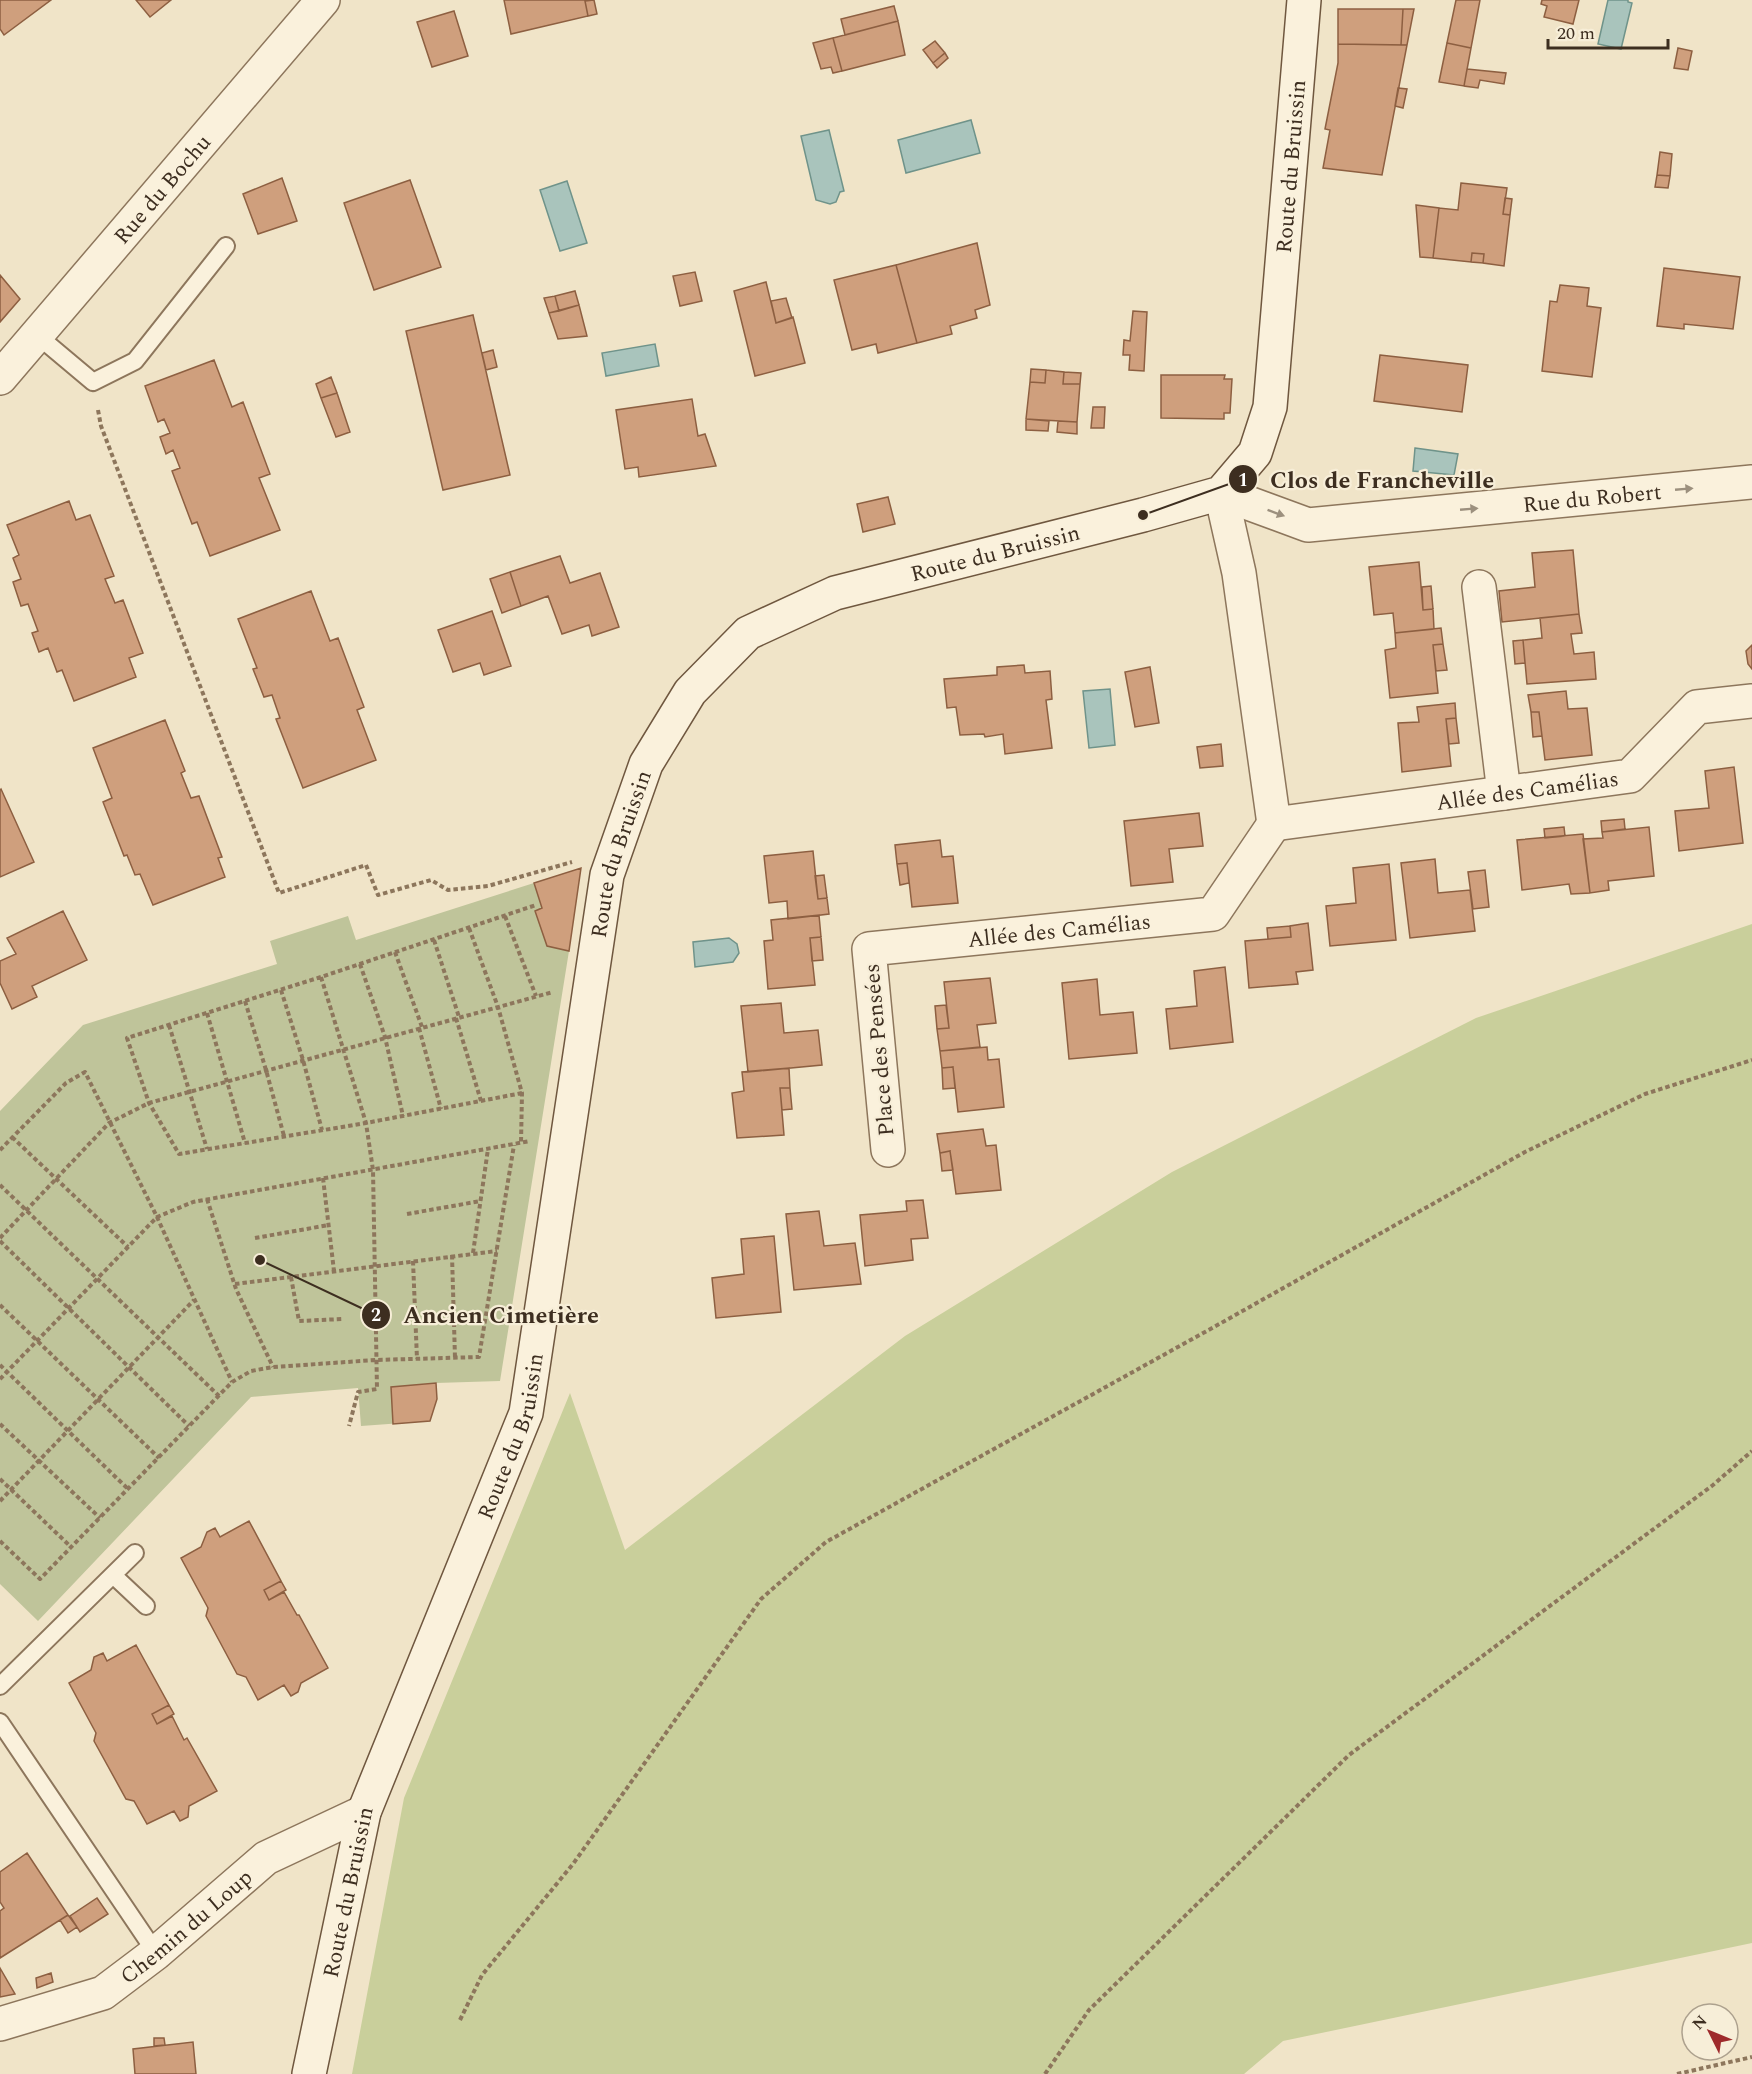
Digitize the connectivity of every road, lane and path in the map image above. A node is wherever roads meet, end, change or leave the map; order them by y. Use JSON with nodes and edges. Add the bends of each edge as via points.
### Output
{"nodes":[{"id":1,"x":323,"y":0,"type":"edge"},
{"id":2,"x":1304,"y":0,"type":"edge"},
{"id":3,"x":226,"y":246,"type":"dead end"},
{"id":4,"x":37,"y":335,"type":"junction"},
{"id":5,"x":0,"y":378,"type":"edge"},
{"id":6,"x":93,"y":382,"type":"junction"},
{"id":7,"x":1752,"y":482,"type":"edge"},
{"id":8,"x":1221,"y":493,"type":"junction"},
{"id":9,"x":1479,"y":587,"type":"dead end"},
{"id":10,"x":1752,"y":701,"type":"edge"},
{"id":11,"x":1504,"y":793,"type":"junction"},
{"id":12,"x":1274,"y":824,"type":"junction"},
{"id":13,"x":581,"y":860,"type":"dead end"},
{"id":14,"x":536,"y":905,"type":"dead end"},
{"id":15,"x":505,"y":916,"type":"junction"},
{"id":16,"x":470,"y":928,"type":"junction"},
{"id":17,"x":434,"y":940,"type":"junction"},
{"id":18,"x":869,"y":949,"type":"joint"},
{"id":19,"x":396,"y":952,"type":"junction"},
{"id":20,"x":360,"y":964,"type":"junction"},
{"id":21,"x":321,"y":977,"type":"junction"},
{"id":22,"x":281,"y":989,"type":"junction"},
{"id":23,"x":589,"y":991,"type":"junction"},
{"id":24,"x":536,"y":996,"type":"junction"},
{"id":25,"x":245,"y":1001,"type":"junction"},
{"id":26,"x":498,"y":1007,"type":"junction"},
{"id":27,"x":207,"y":1013,"type":"junction"},
{"id":28,"x":458,"y":1018,"type":"junction"},
{"id":29,"x":169,"y":1025,"type":"junction"},
{"id":30,"x":420,"y":1028,"type":"junction"},
{"id":31,"x":385,"y":1037,"type":"junction"},
{"id":32,"x":343,"y":1048,"type":"junction"},
{"id":33,"x":303,"y":1060,"type":"junction"},
{"id":34,"x":1752,"y":1060,"type":"edge"},
{"id":35,"x":267,"y":1070,"type":"junction"},
{"id":36,"x":228,"y":1081,"type":"junction"},
{"id":37,"x":191,"y":1092,"type":"junction"},
{"id":38,"x":522,"y":1094,"type":"junction"},
{"id":39,"x":481,"y":1101,"type":"junction"},
{"id":40,"x":149,"y":1103,"type":"junction"},
{"id":41,"x":441,"y":1109,"type":"junction"},
{"id":42,"x":403,"y":1116,"type":"junction"},
{"id":43,"x":110,"y":1123,"type":"junction"},
{"id":44,"x":366,"y":1123,"type":"junction"},
{"id":45,"x":322,"y":1130,"type":"junction"},
{"id":46,"x":284,"y":1136,"type":"junction"},
{"id":47,"x":12,"y":1137,"type":"junction"},
{"id":48,"x":245,"y":1143,"type":"junction"},
{"id":49,"x":521,"y":1143,"type":"junction"},
{"id":50,"x":566,"y":1144,"type":"junction"},
{"id":51,"x":514,"y":1145,"type":"junction"},
{"id":52,"x":207,"y":1149,"type":"junction"},
{"id":53,"x":488,"y":1149,"type":"junction"},
{"id":54,"x":0,"y":1150,"type":"edge"},
{"id":55,"x":888,"y":1150,"type":"dead end"},
{"id":56,"x":373,"y":1170,"type":"junction"},
{"id":57,"x":323,"y":1178,"type":"junction"},
{"id":58,"x":56,"y":1179,"type":"junction"},
{"id":59,"x":0,"y":1185,"type":"edge"},
{"id":60,"x":207,"y":1199,"type":"junction"},
{"id":61,"x":481,"y":1201,"type":"junction"},
{"id":62,"x":26,"y":1210,"type":"junction"},
{"id":63,"x":407,"y":1214,"type":"dead end"},
{"id":64,"x":157,"y":1217,"type":"junction"},
{"id":65,"x":329,"y":1225,"type":"junction"},
{"id":66,"x":255,"y":1238,"type":"dead end"},
{"id":67,"x":0,"y":1240,"type":"edge"},
{"id":68,"x":128,"y":1247,"type":"junction"},
{"id":69,"x":497,"y":1251,"type":"junction"},
{"id":70,"x":473,"y":1253,"type":"junction"},
{"id":71,"x":452,"y":1256,"type":"junction"},
{"id":72,"x":413,"y":1261,"type":"junction"},
{"id":73,"x":373,"y":1267,"type":"junction"},
{"id":74,"x":334,"y":1271,"type":"junction"},
{"id":75,"x":291,"y":1277,"type":"junction"},
{"id":76,"x":98,"y":1278,"type":"junction"},
{"id":77,"x":235,"y":1284,"type":"junction"},
{"id":78,"x":194,"y":1300,"type":"junction"},
{"id":79,"x":0,"y":1305,"type":"edge"},
{"id":80,"x":69,"y":1308,"type":"junction"},
{"id":81,"x":342,"y":1319,"type":"dead end"},
{"id":82,"x":158,"y":1338,"type":"junction"},
{"id":83,"x":37,"y":1341,"type":"junction"},
{"id":84,"x":455,"y":1358,"type":"junction"},
{"id":85,"x":417,"y":1359,"type":"junction"},
{"id":86,"x":376,"y":1360,"type":"junction"},
{"id":87,"x":0,"y":1365,"type":"edge"},
{"id":88,"x":273,"y":1367,"type":"junction"},
{"id":89,"x":128,"y":1368,"type":"junction"},
{"id":90,"x":7,"y":1372,"type":"junction"},
{"id":91,"x":0,"y":1379,"type":"edge"},
{"id":92,"x":232,"y":1383,"type":"junction"},
{"id":93,"x":219,"y":1396,"type":"junction"},
{"id":94,"x":98,"y":1399,"type":"junction"},
{"id":95,"x":0,"y":1424,"type":"edge"},
{"id":96,"x":189,"y":1426,"type":"junction"},
{"id":97,"x":349,"y":1426,"type":"dead end"},
{"id":98,"x":68,"y":1431,"type":"junction"},
{"id":99,"x":1752,"y":1451,"type":"edge"},
{"id":100,"x":159,"y":1458,"type":"junction"},
{"id":101,"x":39,"y":1460,"type":"junction"},
{"id":102,"x":0,"y":1479,"type":"edge"},
{"id":103,"x":11,"y":1489,"type":"junction"},
{"id":104,"x":128,"y":1489,"type":"junction"},
{"id":105,"x":0,"y":1501,"type":"edge"},
{"id":106,"x":100,"y":1518,"type":"junction"},
{"id":107,"x":0,"y":1541,"type":"edge"},
{"id":108,"x":71,"y":1547,"type":"junction"},
{"id":109,"x":135,"y":1553,"type":"dead end"},
{"id":110,"x":113,"y":1575,"type":"junction"},
{"id":111,"x":146,"y":1606,"type":"dead end"},
{"id":112,"x":0,"y":1686,"type":"edge"},
{"id":113,"x":0,"y":1722,"type":"edge"},
{"id":114,"x":364,"y":1812,"type":"junction"},
{"id":115,"x":156,"y":1953,"type":"junction"},
{"id":116,"x":460,"y":2020,"type":"dead end"},
{"id":117,"x":0,"y":2024,"type":"edge"},
{"id":118,"x":1752,"y":2057,"type":"edge"},
{"id":119,"x":309,"y":2074,"type":"edge"},
{"id":120,"x":1045,"y":2074,"type":"edge"},
{"id":121,"x":1677,"y":2074,"type":"edge"}],
"edges":[{"from":1,"to":4,"type":"street","name":"Rue du Bochu"},
{"from":2,"to":8,"type":"street","name":"Route du Bruissin","via":[[1270,407],[1255,453]]},
{"from":3,"to":6,"type":"lane","via":[[135,361]]},
{"from":4,"to":5,"type":"street","name":"Rue du Bochu"},
{"from":4,"to":6,"type":"lane"},
{"from":6,"to":13,"type":"path","via":[[101,426],[279,893],[366,865],[378,895],[431,880],[448,890],[488,886]]},
{"from":8,"to":7,"type":"street","name":"Rue du Robert","one_way":true,"via":[[1308,525]]},
{"from":8,"to":12,"type":"street","via":[[1239,573]]},
{"from":8,"to":23,"type":"street","name":"Route du Bruissin","via":[[835,593],[748,633],[690,692],[646,764],[607,875]]},
{"from":9,"to":11,"type":"street"},
{"from":10,"to":11,"type":"street","name":"Allée des Camélias","via":[[1697,707],[1630,776]]},
{"from":11,"to":12,"type":"street","name":"Allée des Camélias"},
{"from":12,"to":18,"type":"street","name":"Allée des Camélias","via":[[1214,914]]},
{"from":14,"to":15,"type":"path"},
{"from":15,"to":16,"type":"path"},
{"from":15,"to":24,"type":"path"},
{"from":16,"to":17,"type":"path"},
{"from":16,"to":26,"type":"path"},
{"from":17,"to":19,"type":"path"},
{"from":17,"to":28,"type":"path"},
{"from":18,"to":55,"type":"street","name":"Place des Pensées"},
{"from":19,"to":20,"type":"path"},
{"from":19,"to":30,"type":"path"},
{"from":20,"to":21,"type":"path"},
{"from":20,"to":31,"type":"path"},
{"from":21,"to":22,"type":"path"},
{"from":21,"to":32,"type":"path"},
{"from":22,"to":25,"type":"path"},
{"from":22,"to":33,"type":"path"},
{"from":23,"to":24,"type":"path","via":[[563,989]]},
{"from":23,"to":50,"type":"street","name":"Route du Bruissin"},
{"from":24,"to":26,"type":"path"},
{"from":25,"to":27,"type":"path"},
{"from":25,"to":35,"type":"path"},
{"from":26,"to":28,"type":"path"},
{"from":26,"to":38,"type":"path"},
{"from":27,"to":29,"type":"path"},
{"from":27,"to":36,"type":"path"},
{"from":28,"to":30,"type":"path"},
{"from":28,"to":39,"type":"path"},
{"from":29,"to":37,"type":"path"},
{"from":29,"to":40,"type":"path","via":[[127,1038]]},
{"from":30,"to":31,"type":"path"},
{"from":30,"to":41,"type":"path"},
{"from":31,"to":32,"type":"path"},
{"from":31,"to":42,"type":"path"},
{"from":32,"to":33,"type":"path"},
{"from":32,"to":44,"type":"path"},
{"from":33,"to":35,"type":"path"},
{"from":33,"to":45,"type":"path"},
{"from":34,"to":116,"type":"path","via":[[1645,1094],[1525,1152],[826,1542],[761,1599],[573,1864],[482,1975]]},
{"from":35,"to":36,"type":"path"},
{"from":35,"to":46,"type":"path"},
{"from":36,"to":37,"type":"path"},
{"from":36,"to":48,"type":"path"},
{"from":37,"to":40,"type":"path"},
{"from":37,"to":52,"type":"path"},
{"from":38,"to":39,"type":"path"},
{"from":38,"to":49,"type":"path"},
{"from":39,"to":41,"type":"path"},
{"from":40,"to":43,"type":"path"},
{"from":40,"to":52,"type":"path","via":[[178,1154]]},
{"from":41,"to":42,"type":"path"},
{"from":42,"to":44,"type":"path"},
{"from":43,"to":47,"type":"path","via":[[85,1072],[66,1083]]},
{"from":43,"to":58,"type":"path"},
{"from":43,"to":64,"type":"path"},
{"from":44,"to":45,"type":"path"},
{"from":44,"to":56,"type":"path"},
{"from":45,"to":46,"type":"path"},
{"from":46,"to":48,"type":"path"},
{"from":47,"to":54,"type":"path"},
{"from":47,"to":58,"type":"path"},
{"from":48,"to":52,"type":"path"},
{"from":49,"to":50,"type":"path","via":[[539,1139]]},
{"from":49,"to":51,"type":"path"},
{"from":50,"to":114,"type":"street","name":"Route du Bruissin","via":[[526,1413]]},
{"from":51,"to":53,"type":"path"},
{"from":51,"to":69,"type":"path"},
{"from":53,"to":56,"type":"path"},
{"from":53,"to":61,"type":"path"},
{"from":56,"to":57,"type":"path"},
{"from":56,"to":73,"type":"path"},
{"from":57,"to":60,"type":"path"},
{"from":57,"to":65,"type":"path"},
{"from":58,"to":62,"type":"path"},
{"from":58,"to":68,"type":"path"},
{"from":59,"to":62,"type":"path"},
{"from":60,"to":64,"type":"path"},
{"from":60,"to":77,"type":"path"},
{"from":61,"to":63,"type":"path"},
{"from":61,"to":70,"type":"path"},
{"from":62,"to":67,"type":"path"},
{"from":62,"to":76,"type":"path"},
{"from":64,"to":68,"type":"path"},
{"from":64,"to":78,"type":"path"},
{"from":65,"to":66,"type":"path"},
{"from":65,"to":74,"type":"path"},
{"from":67,"to":80,"type":"path"},
{"from":68,"to":76,"type":"path"},
{"from":69,"to":70,"type":"path"},
{"from":69,"to":84,"type":"path","via":[[479,1357]]},
{"from":70,"to":71,"type":"path"},
{"from":71,"to":72,"type":"path"},
{"from":71,"to":84,"type":"path"},
{"from":72,"to":73,"type":"path"},
{"from":72,"to":85,"type":"path"},
{"from":73,"to":74,"type":"path"},
{"from":73,"to":86,"type":"path"},
{"from":74,"to":75,"type":"path"},
{"from":75,"to":77,"type":"path"},
{"from":75,"to":81,"type":"path","via":[[299,1321]]},
{"from":76,"to":80,"type":"path"},
{"from":76,"to":82,"type":"path"},
{"from":77,"to":88,"type":"path"},
{"from":78,"to":82,"type":"path"},
{"from":78,"to":92,"type":"path"},
{"from":79,"to":83,"type":"path"},
{"from":80,"to":83,"type":"path"},
{"from":80,"to":89,"type":"path"},
{"from":82,"to":89,"type":"path"},
{"from":82,"to":93,"type":"path"},
{"from":83,"to":90,"type":"path"},
{"from":83,"to":94,"type":"path"},
{"from":84,"to":85,"type":"path"},
{"from":85,"to":86,"type":"path"},
{"from":86,"to":88,"type":"path"},
{"from":86,"to":97,"type":"path","via":[[377,1389],[358,1392]]},
{"from":87,"to":90,"type":"path"},
{"from":88,"to":92,"type":"path","via":[[251,1371]]},
{"from":89,"to":94,"type":"path"},
{"from":89,"to":96,"type":"path"},
{"from":90,"to":91,"type":"path"},
{"from":90,"to":98,"type":"path"},
{"from":92,"to":93,"type":"path"},
{"from":93,"to":96,"type":"path"},
{"from":94,"to":98,"type":"path"},
{"from":94,"to":100,"type":"path"},
{"from":95,"to":101,"type":"path"},
{"from":96,"to":100,"type":"path"},
{"from":98,"to":101,"type":"path"},
{"from":98,"to":104,"type":"path"},
{"from":99,"to":120,"type":"path","via":[[1713,1485],[1349,1755],[1089,2010]]},
{"from":100,"to":104,"type":"path"},
{"from":101,"to":103,"type":"path"},
{"from":101,"to":106,"type":"path"},
{"from":102,"to":103,"type":"path"},
{"from":103,"to":105,"type":"path"},
{"from":103,"to":108,"type":"path"},
{"from":104,"to":106,"type":"path"},
{"from":106,"to":108,"type":"path"},
{"from":107,"to":108,"type":"path","via":[[40,1579]]},
{"from":109,"to":110,"type":"lane"},
{"from":110,"to":111,"type":"lane"},
{"from":110,"to":112,"type":"lane"},
{"from":113,"to":115,"type":"lane"},
{"from":114,"to":115,"type":"street","name":"Chemin du Loup","via":[[266,1858]]},
{"from":114,"to":119,"type":"street","name":"Route du Bruissin"},
{"from":115,"to":117,"type":"street","name":"Chemin du Loup","via":[[103,1993]]},
{"from":118,"to":121,"type":"path"}]}
